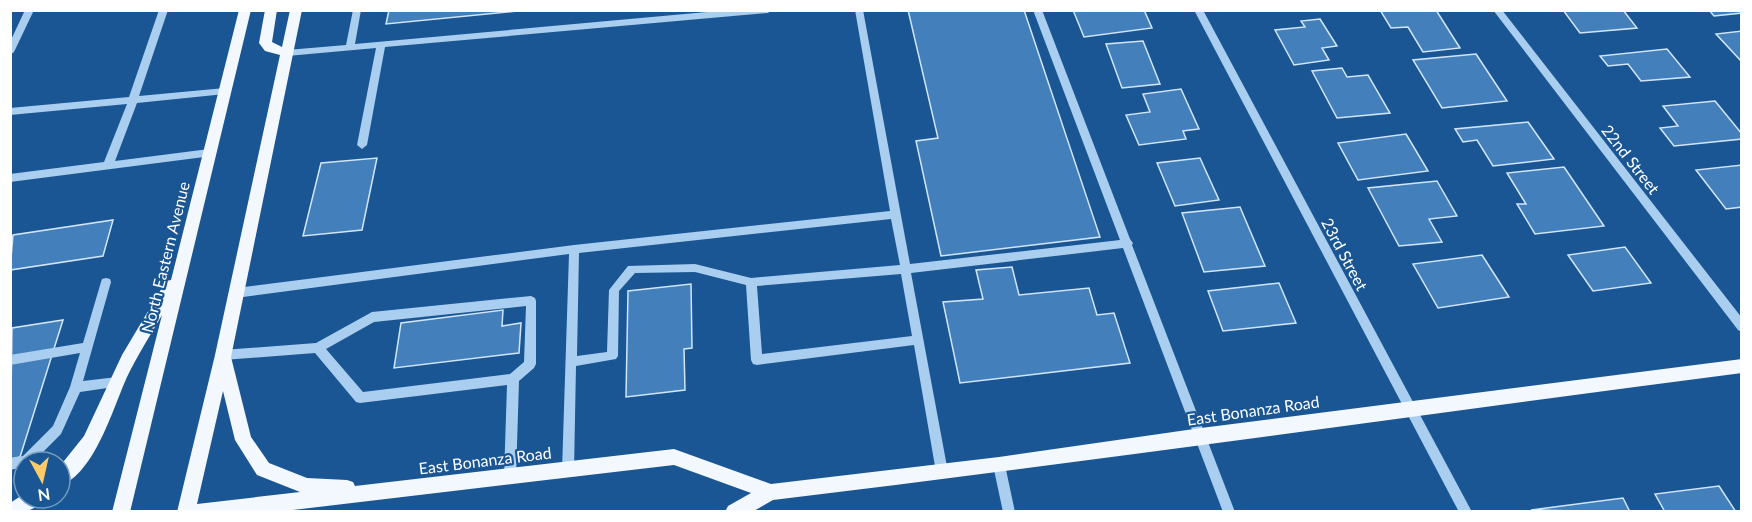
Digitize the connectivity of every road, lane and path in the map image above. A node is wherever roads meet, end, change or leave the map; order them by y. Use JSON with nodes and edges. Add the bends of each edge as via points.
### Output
{"nodes":[{"id":1,"x":30,"y":10,"type":"edge"},
{"id":2,"x":164,"y":10,"type":"edge"},
{"id":3,"x":245,"y":10,"type":"edge"},
{"id":4,"x":271,"y":10,"type":"edge"},
{"id":5,"x":296,"y":10,"type":"edge"},
{"id":6,"x":357,"y":10,"type":"edge"},
{"id":7,"x":768,"y":10,"type":"edge"},
{"id":8,"x":859,"y":10,"type":"edge"},
{"id":9,"x":1037,"y":10,"type":"edge"},
{"id":10,"x":1198,"y":10,"type":"edge"},
{"id":11,"x":1497,"y":10,"type":"edge"},
{"id":12,"x":381,"y":45,"type":"junction"},
{"id":13,"x":350,"y":48,"type":"junction"},
{"id":14,"x":10,"y":52,"type":"edge"},
{"id":15,"x":287,"y":53,"type":"junction"},
{"id":16,"x":225,"y":91,"type":"junction"},
{"id":17,"x":133,"y":100,"type":"junction"},
{"id":18,"x":10,"y":112,"type":"edge"},
{"id":19,"x":362,"y":145,"type":"dead end"},
{"id":20,"x":209,"y":153,"type":"junction"},
{"id":21,"x":108,"y":166,"type":"junction"},
{"id":22,"x":10,"y":178,"type":"edge"},
{"id":23,"x":896,"y":214,"type":"junction"},
{"id":24,"x":1128,"y":243,"type":"junction"},
{"id":25,"x":574,"y":249,"type":"junction"},
{"id":26,"x":906,"y":269,"type":"junction"},
{"id":27,"x":180,"y":271,"type":"junction"},
{"id":28,"x":106,"y":282,"type":"dead end"},
{"id":29,"x":751,"y":282,"type":"junction"},
{"id":30,"x":236,"y":293,"type":"junction"},
{"id":31,"x":1742,"y":327,"type":"edge"},
{"id":32,"x":919,"y":340,"type":"junction"},
{"id":33,"x":87,"y":347,"type":"junction"},
{"id":34,"x":318,"y":348,"type":"junction"},
{"id":35,"x":223,"y":355,"type":"junction"},
{"id":36,"x":10,"y":360,"type":"edge"},
{"id":37,"x":571,"y":362,"type":"junction"},
{"id":38,"x":1742,"y":366,"type":"edge"},
{"id":39,"x":513,"y":379,"type":"junction"},
{"id":40,"x":117,"y":382,"type":"junction"},
{"id":41,"x":76,"y":387,"type":"junction"},
{"id":42,"x":1410,"y":409,"type":"junction"},
{"id":43,"x":1201,"y":436,"type":"junction"},
{"id":44,"x":10,"y":464,"type":"edge"},
{"id":45,"x":999,"y":465,"type":"junction"},
{"id":46,"x":72,"y":468,"type":"edge"},
{"id":47,"x":568,"y":470,"type":"junction"},
{"id":48,"x":942,"y":472,"type":"junction"},
{"id":49,"x":510,"y":477,"type":"junction"},
{"id":50,"x":392,"y":491,"type":"junction"},
{"id":51,"x":771,"y":492,"type":"junction"},
{"id":52,"x":121,"y":512,"type":"edge"},
{"id":53,"x":186,"y":512,"type":"edge"},
{"id":54,"x":198,"y":512,"type":"edge"},
{"id":55,"x":734,"y":512,"type":"edge"},
{"id":56,"x":1010,"y":512,"type":"edge"},
{"id":57,"x":1229,"y":512,"type":"edge"},
{"id":58,"x":1466,"y":512,"type":"edge"}],
"edges":[{"from":1,"to":14,"type":"street"},
{"from":2,"to":17,"type":"street"},
{"from":3,"to":16,"type":"main road","name":"North Eastern Avenue"},
{"from":4,"to":15,"type":"main road","via":[[265,43]]},
{"from":5,"to":15,"type":"main road"},
{"from":6,"to":13,"type":"street"},
{"from":7,"to":12,"type":"street"},
{"from":8,"to":23,"type":"street"},
{"from":9,"to":24,"type":"street"},
{"from":10,"to":42,"type":"street","name":"23rd Street"},
{"from":11,"to":31,"type":"street","name":"22nd Street"},
{"from":12,"to":13,"type":"street"},
{"from":12,"to":19,"type":"street"},
{"from":13,"to":15,"type":"street"},
{"from":15,"to":30,"type":"main road"},
{"from":16,"to":17,"type":"street"},
{"from":16,"to":20,"type":"main road","name":"North Eastern Avenue"},
{"from":17,"to":18,"type":"street"},
{"from":17,"to":21,"type":"street"},
{"from":20,"to":21,"type":"street"},
{"from":20,"to":27,"type":"main road","name":"North Eastern Avenue"},
{"from":21,"to":22,"type":"street"},
{"from":23,"to":25,"type":"street"},
{"from":23,"to":26,"type":"street"},
{"from":24,"to":26,"type":"street"},
{"from":24,"to":43,"type":"street"},
{"from":25,"to":30,"type":"street"},
{"from":25,"to":37,"type":"street"},
{"from":26,"to":29,"type":"street"},
{"from":26,"to":32,"type":"street"},
{"from":27,"to":40,"type":"main road"},
{"from":27,"to":52,"type":"main road","name":"North Eastern Avenue"},
{"from":28,"to":33,"type":"street"},
{"from":29,"to":32,"type":"street","via":[[757,360]]},
{"from":29,"to":37,"type":"street","via":[[695,268],[632,269],[614,290],[612,356]]},
{"from":30,"to":35,"type":"main road"},
{"from":32,"to":48,"type":"street"},
{"from":33,"to":36,"type":"street"},
{"from":33,"to":41,"type":"street"},
{"from":34,"to":35,"type":"street"},
{"from":34,"to":39,"type":"street","via":[[360,398]]},
{"from":34,"to":39,"type":"street","via":[[372,317],[531,301],[530,364]]},
{"from":35,"to":50,"type":"main road","via":[[243,440],[263,468],[308,486]]},
{"from":35,"to":53,"type":"main road"},
{"from":37,"to":47,"type":"street"},
{"from":38,"to":42,"type":"main road","name":"East Bonanza Road"},
{"from":39,"to":49,"type":"street"},
{"from":40,"to":41,"type":"street"},
{"from":40,"to":46,"type":"main road","via":[[93,437]]},
{"from":41,"to":44,"type":"street","via":[[57,430],[26,461]]},
{"from":42,"to":43,"type":"main road","name":"East Bonanza Road"},
{"from":42,"to":58,"type":"street","name":"23rd Street"},
{"from":43,"to":45,"type":"main road","name":"East Bonanza Road"},
{"from":43,"to":57,"type":"street"},
{"from":45,"to":48,"type":"main road","name":"East Bonanza Road"},
{"from":45,"to":56,"type":"street"},
{"from":47,"to":49,"type":"main road","name":"East Bonanza Road"},
{"from":47,"to":51,"type":"main road","name":"East Bonanza Road","via":[[674,457]]},
{"from":48,"to":51,"type":"main road","name":"East Bonanza Road"},
{"from":49,"to":50,"type":"main road","name":"East Bonanza Road"},
{"from":50,"to":54,"type":"main road","name":"East Bonanza Road"},
{"from":51,"to":55,"type":"main road","name":"East Bonanza Road"}]}
